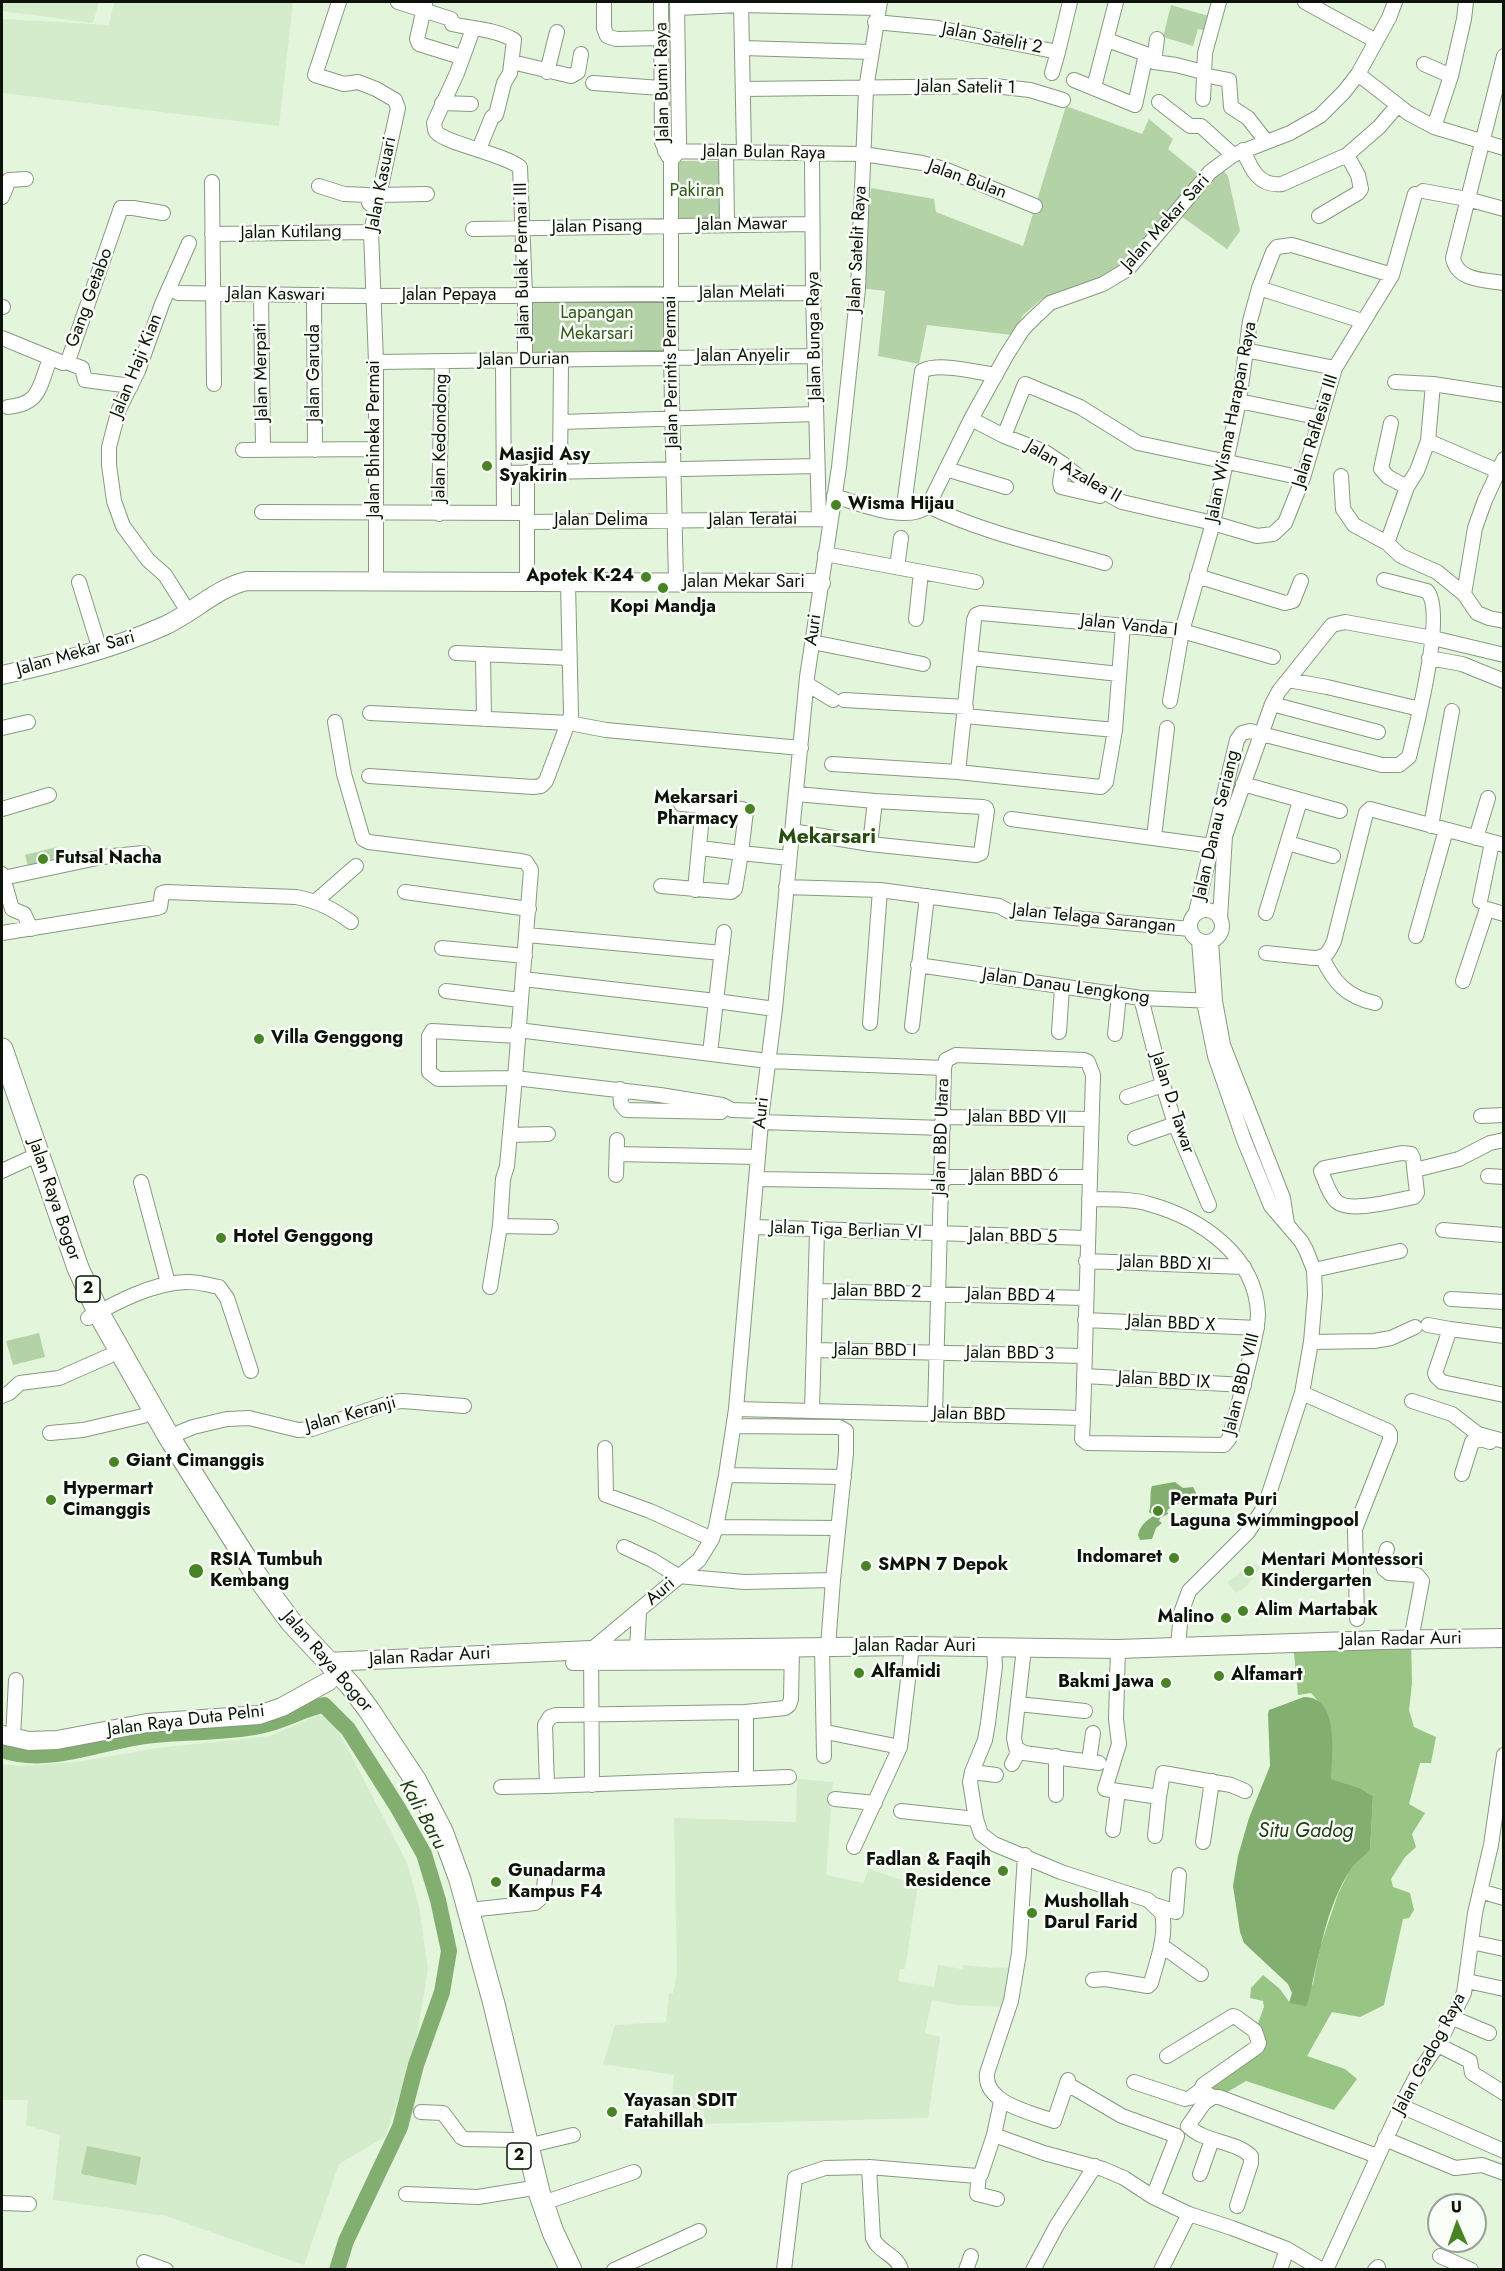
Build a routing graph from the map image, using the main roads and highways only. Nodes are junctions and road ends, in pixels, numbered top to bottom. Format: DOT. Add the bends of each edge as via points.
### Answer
graph roads {
  1 [pos="821,583"];
  2 [pos="2,675"];
  3 [pos="2,1049"];
  4 [pos="2,1078"];
  5 [pos="93,1315"];
  6 [pos="229,1542"];
  7 [pos="1503,1638"];
  8 [pos="328,1671"];
  9 [pos="7,1737"];
  10 [pos="488,2005"];
  11 [pos="521,2143"];
  12 [pos="557,2270"];
  13 [pos="571,2270"];
  1 -- 2 [label="main road, Jalan Mekar Sari" via="248,581 231,585 164,626 100,650"];
  3 -- 5 [label="highway, Jalan Raya Bogor / 2"];
  4 -- 5 [label="highway, Jalan Raya Bogor / 2" via="70,1277"];
  5 -- 6 [label="highway, Jalan Raya Bogor / 2"];
  5 -- 6 [label="highway, Jalan Raya Bogor / 2" via="109,1356 143,1416"];
  6 -- 8 [label="highway, Jalan Raya Bogor / 2" via="273,1619"];
  7 -- 8 [label="main road, Jalan Radar Auri" via="1118,1649 826,1647 792,1655 637,1650 591,1657"];
  8 -- 9 [label="main road, Jalan Raya Duta Pelni" via="282,1707 259,1714 147,1723 57,1740"];
  8 -- 10 [label="highway, Jalan Raya Bogor / 2" via="400,1774 424,1818 444,1866"];
  8 -- 10 [label="highway, Jalan Raya Bogor / 2" via="369,1710 416,1781 449,1848 469,1910"];
  10 -- 11 [label="highway, Jalan Raya Bogor / 2"];
  11 -- 12 [label="highway, Jalan Raya Bogor / 2" via="527,2189"];
  11 -- 13 [label="highway, Jalan Raya Bogor / 2" via="556,2241"];
}
